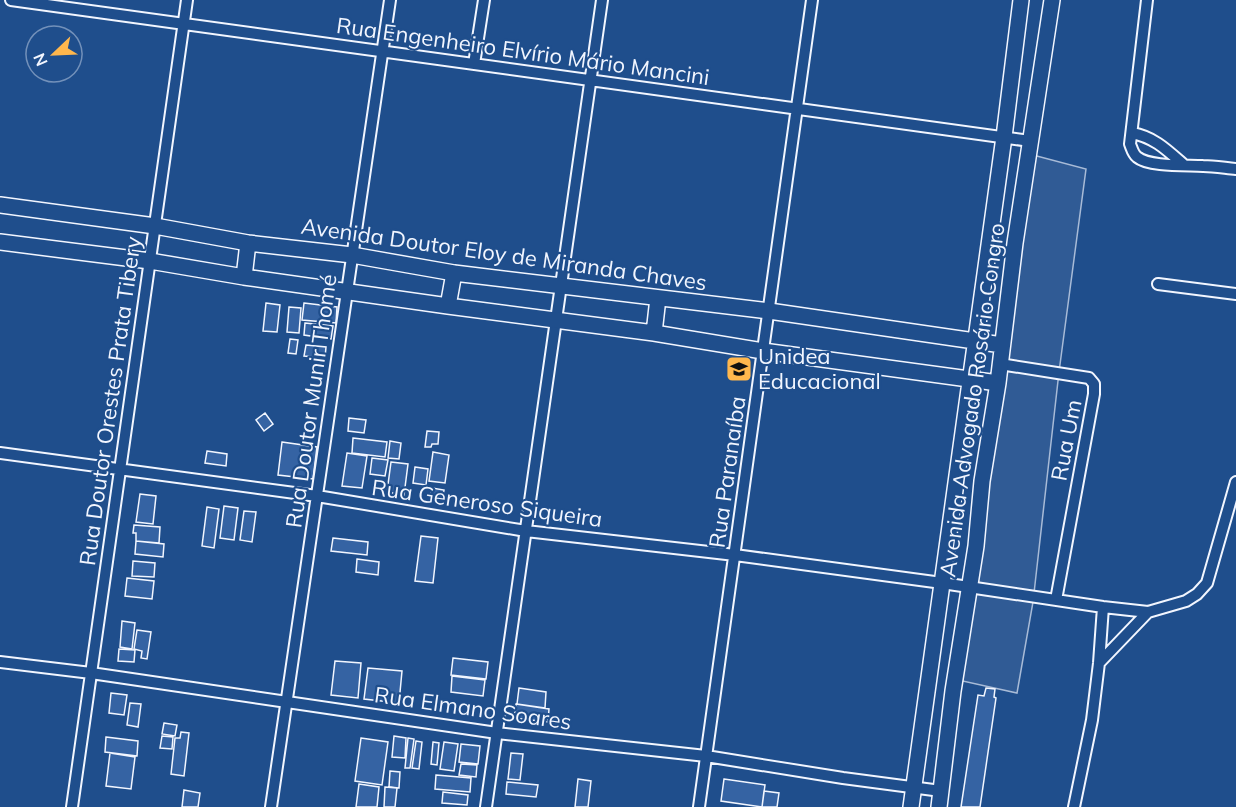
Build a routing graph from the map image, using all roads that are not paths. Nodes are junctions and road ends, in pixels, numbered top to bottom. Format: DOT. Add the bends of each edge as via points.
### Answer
graph roads {
  1 [pos="11,0"];
  2 [pos="187,0"];
  3 [pos="390,0"];
  4 [pos="483,0"];
  5 [pos="602,0"];
  6 [pos="812,0"];
  7 [pos="1021,0"];
  8 [pos="1052,0"];
  9 [pos="1148,3"];
  10 [pos="183,24"];
  11 [pos="382,51"];
  12 [pos="474,64"];
  13 [pos="590,80"];
  14 [pos="797,109"];
  15 [pos="1131,133"];
  16 [pos="1004,137"];
  17 [pos="1030,141"];
  18 [pos="1184,165"];
  19 [pos="1236,170"];
  20 [pos="0,205"];
  21 [pos="155,226"];
  22 [pos="990,239"];
  23 [pos="0,242"];
  24 [pos="248,243"];
  25 [pos="1015,243"];
  26 [pos="352,255"];
  27 [pos="150,261"];
  28 [pos="454,273"];
  29 [pos="244,277"];
  30 [pos="1158,284"];
  31 [pos="561,286"];
  32 [pos="347,291"];
  33 [pos="1236,294"];
  34 [pos="658,298"];
  35 [pos="448,306"];
  36 [pos="769,311"];
  37 [pos="556,321"];
  38 [pos="654,333"];
  39 [pos="976,342"];
  40 [pos="1002,345"];
  41 [pos="763,351"];
  42 [pos="1000,364"];
  43 [pos="971,379"];
  44 [pos="998,383"];
  45 [pos="0,453"];
  46 [pos="120,470"];
  47 [pos="958,475"];
  48 [pos="982,481"];
  49 [pos="1236,482"];
  50 [pos="317,496"];
  51 [pos="526,531"];
  52 [pos="735,555"];
  53 [pos="942,584"];
  54 [pos="969,588"];
  55 [pos="1056,600"];
  56 [pos="1103,608"];
  57 [pos="1148,612"];
  58 [pos="0,662"];
  59 [pos="1099,663"];
  60 [pos="91,673"];
  61 [pos="928,688"];
  62 [pos="953,691"];
  63 [pos="287,702"];
  64 [pos="497,733"];
  65 [pos="706,756"];
  66 [pos="914,787"];
  67 [pos="941,791"];
  68 [pos="72,807"];
  69 [pos="272,807"];
  70 [pos="486,807"];
  71 [pos="699,807"];
  72 [pos="911,807"];
  73 [pos="939,807"];
  74 [pos="1074,807"];
  1 -- 10 [label="street, Rua Engenheiro Elvírio Mário Mancini"];
  2 -- 10 [label="street, Rua Doutor Orestes Prata Tibery"];
  3 -- 11 [label="street, Rua Doutor Munir Thomé"];
  4 -- 12 [label="street"];
  5 -- 13 [label="street"];
  6 -- 14 [label="street, Rua Paranaíba"];
  7 -- 16 [label="street, Avenida Advogado Rosário Congro"];
  8 -- 17 [label="street, Avenida Advogado Rosário Congro"];
  9 -- 15 [label="street"];
  10 -- 11 [label="street, Rua Engenheiro Elvírio Mário Mancini"];
  10 -- 21 [label="street, Rua Doutor Orestes Prata Tibery"];
  11 -- 12 [label="street, Rua Engenheiro Elvírio Mário Mancini"];
  11 -- 26 [label="street, Rua Doutor Munir Thomé"];
  12 -- 13 [label="street, Rua Engenheiro Elvírio Mário Mancini"];
  13 -- 14 [label="street, Rua Engenheiro Elvírio Mário Mancini"];
  13 -- 31 [label="street"];
  14 -- 16 [label="street, Rua Engenheiro Elvírio Mário Mancini"];
  14 -- 36 [label="street, Rua Paranaíba"];
  15 -- 18 [label="street" via="1151,138"];
  15 -- 18 [label="street" via="1130,144 1137,157"];
  16 -- 17 [label="street, Rua Engenheiro Elvírio Mário Mancini"];
  16 -- 22 [label="street, Avenida Advogado Rosário Congro"];
  17 -- 25 [label="street, Avenida Advogado Rosário Congro"];
  18 -- 19 [label="street"];
  20 -- 21 [label="street, Avenida Doutor Eloy de Miranda Chaves"];
  21 -- 24 [label="street, Avenida Doutor Eloy de Miranda Chaves"];
  21 -- 27 [label="street, Rua Doutor Orestes Prata Tibery"];
  22 -- 25 [label="street"];
  22 -- 39 [label="street, Avenida Advogado Rosário Congro"];
  23 -- 27 [label="street"];
  24 -- 26 [label="street, Avenida Doutor Eloy de Miranda Chaves"];
  24 -- 29 [label="street"];
  25 -- 40 [label="street, Avenida Advogado Rosário Congro"];
  26 -- 28 [label="street, Avenida Doutor Eloy de Miranda Chaves"];
  26 -- 32 [label="street, Rua Doutor Munir Thomé"];
  27 -- 29 [label="street"];
  27 -- 46 [label="street, Rua Doutor Orestes Prata Tibery"];
  28 -- 31 [label="street, Avenida Doutor Eloy de Miranda Chaves"];
  28 -- 35 [label="street"];
  29 -- 32 [label="street"];
  30 -- 33 [label="street"];
  31 -- 34 [label="street, Avenida Doutor Eloy de Miranda Chaves"];
  31 -- 37 [label="street"];
  32 -- 35 [label="street"];
  32 -- 50 [label="street, Rua Doutor Munir Thomé"];
  34 -- 36 [label="street, Avenida Doutor Eloy de Miranda Chaves"];
  34 -- 38 [label="street"];
  35 -- 37 [label="street"];
  36 -- 39 [label="street, Avenida Doutor Eloy de Miranda Chaves"];
  36 -- 41 [label="street, Rua Paranaíba"];
  37 -- 38 [label="street"];
  37 -- 51 [label="street"];
  38 -- 41 [label="street"];
  39 -- 40 [label="street, Avenida Doutor Eloy de Miranda Chaves"];
  39 -- 43 [label="street, Avenida Advogado Rosário Congro"];
  40 -- 42 [label="street, Avenida Advogado Rosário Congro"];
  41 -- 43 [label="street"];
  41 -- 52 [label="street, Rua Paranaíba"];
  42 -- 44 [label="street, Avenida Advogado Rosário Congro"];
  42 -- 55 [label="street, Rua Um" via="1089,378 1094,384"];
  43 -- 44 [label="street"];
  43 -- 47 [label="street, Avenida Advogado Rosário Congro"];
  44 -- 48 [label="street, Avenida Advogado Rosário Congro"];
  45 -- 46 [label="street, Rua Generoso Siqueira"];
  46 -- 50 [label="street, Rua Generoso Siqueira"];
  46 -- 60 [label="street, Rua Doutor Orestes Prata Tibery"];
  47 -- 48 [label="street"];
  47 -- 53 [label="street, Avenida Advogado Rosário Congro"];
  48 -- 54 [label="street, Avenida Advogado Rosário Congro"];
  49 -- 57 [label="street" via="1207,584 1186,601"];
  50 -- 51 [label="street, Rua Generoso Siqueira"];
  50 -- 63 [label="street, Rua Doutor Munir Thomé"];
  51 -- 52 [label="street, Rua Generoso Siqueira"];
  51 -- 64 [label="street"];
  52 -- 53 [label="street, Rua Generoso Siqueira"];
  52 -- 65 [label="street, Rua Paranaíba"];
  53 -- 54 [label="street, Rua Generoso Siqueira"];
  53 -- 61 [label="street, Avenida Advogado Rosário Congro"];
  54 -- 55 [label="street, Rua Generoso Siqueira"];
  54 -- 62 [label="street, Avenida Advogado Rosário Congro"];
  55 -- 56 [label="street, Rua Generoso Siqueira"];
  56 -- 57 [label="street, Rua Generoso Siqueira"];
  56 -- 59 [label="street"];
  57 -- 59 [label="street"];
  58 -- 60 [label="street, Rua Elmano Soares"];
  59 -- 74 [label="street"];
  60 -- 63 [label="street, Rua Elmano Soares"];
  60 -- 68 [label="street, Rua Doutor Orestes Prata Tibery"];
  61 -- 62 [label="street"];
  61 -- 66 [label="street, Avenida Advogado Rosário Congro"];
  62 -- 67 [label="street, Avenida Advogado Rosário Congro"];
  63 -- 64 [label="street, Rua Elmano Soares"];
  63 -- 69 [label="street, Rua Doutor Munir Thomé"];
  64 -- 65 [label="street, Rua Elmano Soares"];
  64 -- 70 [label="street"];
  65 -- 66 [label="street, Rua Elmano Soares"];
  65 -- 71 [label="street, Rua Paranaíba"];
  66 -- 67 [label="street, Rua Elmano Soares"];
  66 -- 72 [label="street, Avenida Advogado Rosário Congro"];
  67 -- 73 [label="street, Avenida Advogado Rosário Congro"];
}
